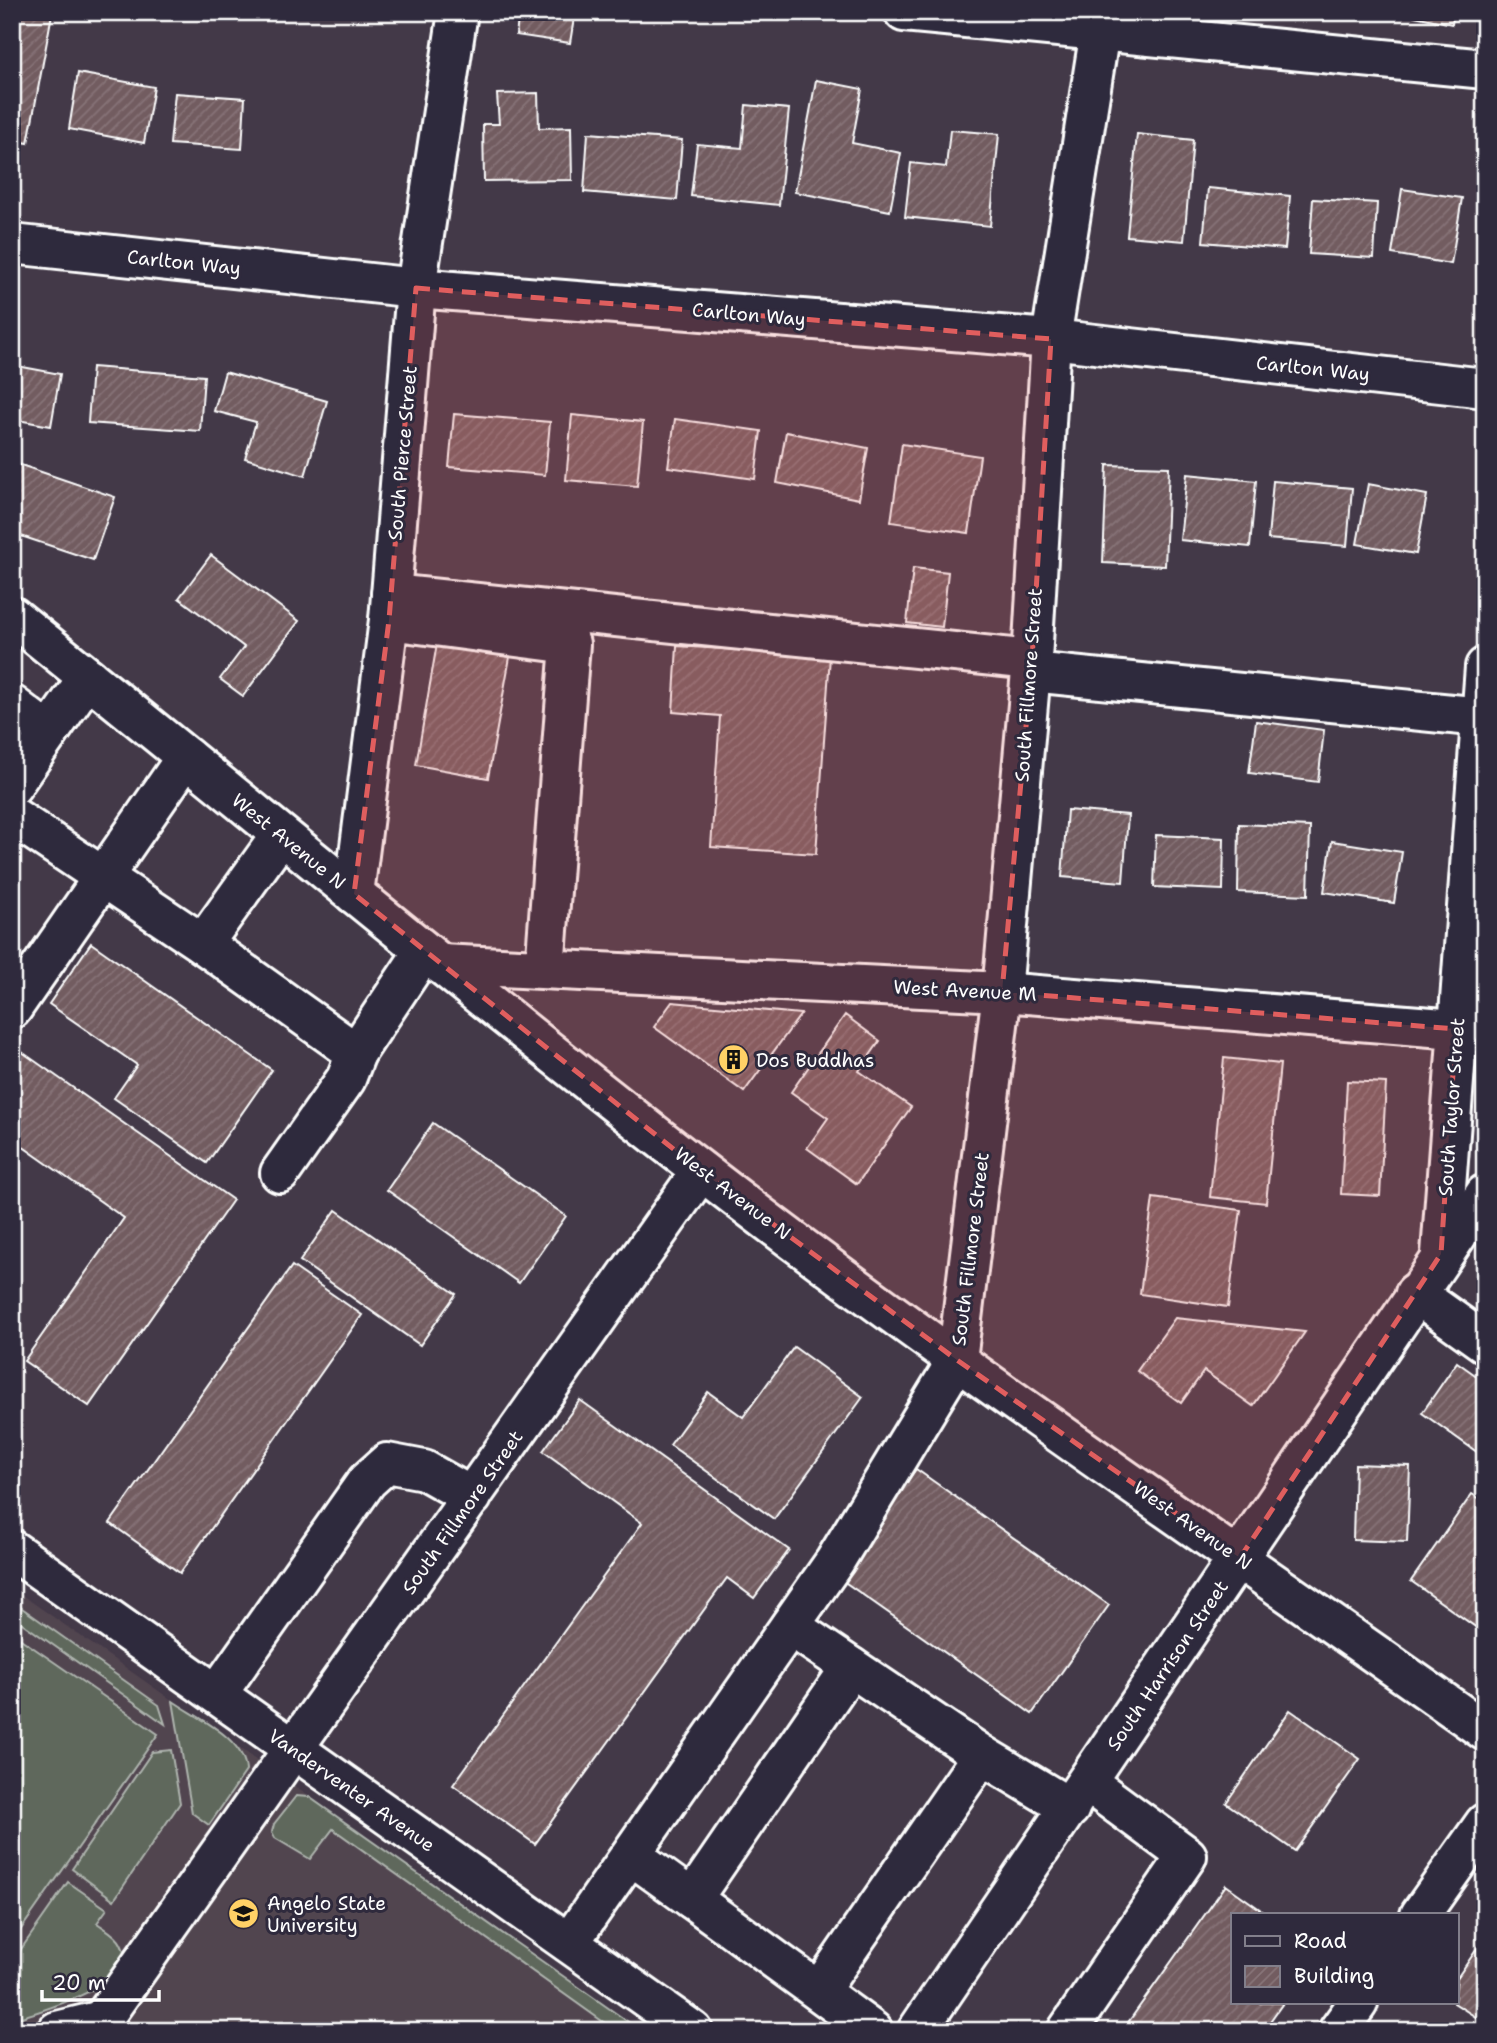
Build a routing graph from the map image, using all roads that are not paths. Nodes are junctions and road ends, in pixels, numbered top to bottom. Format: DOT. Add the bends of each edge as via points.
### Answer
graph roads {
  1 [pos="458,12"];
  2 [pos="904,12"];
  3 [pos="1102,22"];
  4 [pos="1485,69"];
  5 [pos="12,244"];
  6 [pos="416,288"];
  7 [pos="1051,339"];
  8 [pos="1485,388"];
  9 [pos="390,607"];
  10 [pos="12,616"];
  11 [pos="1031,666"];
  12 [pos="1485,667"];
  13 [pos="88,677"];
  14 [pos="12,705"];
  15 [pos="1482,717"];
  16 [pos="49,733"];
  17 [pos="186,757"];
  18 [pos="12,786"];
  19 [pos="17,829"];
  20 [pos="281,835"];
  21 [pos="104,880"];
  22 [pos="354,894"];
  23 [pos="203,944"];
  24 [pos="432,957"];
  25 [pos="545,969"];
  26 [pos="1002,992"];
  27 [pos="12,1010"];
  28 [pos="1470,1020"];
  29 [pos="356,1054"];
  30 [pos="701,1171"];
  31 [pos="280,1173"];
  32 [pos="1485,1194"];
  33 [pos="1441,1254"];
  34 [pos="1415,1293"];
  35 [pos="1485,1343"];
  36 [pos="957,1360"];
  37 [pos="472,1497"];
  38 [pos="12,1550"];
  39 [pos="1240,1558"];
  40 [pos="790,1626"];
  41 [pos="851,1667"];
  42 [pos="217,1694"];
  43 [pos="1485,1731"];
  44 [pos="295,1750"];
  45 [pos="982,1755"];
  46 [pos="1078,1795"];
  47 [pos="1485,1823"];
  48 [pos="631,1855"];
  49 [pos="692,1899"];
  50 [pos="1421,1913"];
  51 [pos="569,1943"];
  52 [pos="819,1991"];
  53 [pos="1357,2004"];
  54 [pos="98,2025"];
  55 [pos="57,2031"];
  56 [pos="693,2031"];
  57 [pos="873,2031"];
  58 [pos="917,2031"];
  59 [pos="1067,2031"];
  60 [pos="1338,2031"];
  1 -- 6 [label="street, South Pierce Street"];
  2 -- 3 [label="street"];
  3 -- 4 [label="street"];
  3 -- 7 [label="street, South Fillmore Street"];
  5 -- 6 [label="street, Carlton Way"];
  6 -- 7 [label="street, Carlton Way"];
  6 -- 9 [label="street, South Pierce Street"];
  7 -- 8 [label="street, Carlton Way"];
  7 -- 11 [label="street, South Fillmore Street"];
  9 -- 11 [label="street"];
  9 -- 22 [label="street, South Pierce Street"];
  9 -- 25 [label="street" via="570,643"];
  10 -- 13 [label="street, West Avenue N"];
  11 -- 15 [label="street"];
  11 -- 26 [label="street, South Fillmore Street"];
  12 -- 15 [label="street, South Taylor Street"];
  13 -- 16 [label="street"];
  13 -- 17 [label="street, West Avenue N"];
  14 -- 16 [label="street"];
  15 -- 28 [label="street, South Taylor Street"];
  16 -- 18 [label="street"];
  17 -- 20 [label="street, West Avenue N"];
  17 -- 21 [label="street"];
  19 -- 21 [label="street"];
  20 -- 22 [label="street, West Avenue N"];
  20 -- 23 [label="street"];
  21 -- 23 [label="street"];
  21 -- 27 [label="street"];
  22 -- 24 [label="street, West Avenue N"];
  23 -- 29 [label="street"];
  24 -- 25 [label="street, West Avenue M"];
  24 -- 29 [label="street"];
  24 -- 30 [label="street, West Avenue N"];
  25 -- 26 [label="street, West Avenue M"];
  26 -- 28 [label="street, West Avenue M"];
  26 -- 36 [label="street, South Fillmore Street"];
  28 -- 33 [label="street, South Taylor Street"];
  29 -- 31 [label="street" via="346,1079"];
  30 -- 36 [label="street, West Avenue N"];
  30 -- 37 [label="street, South Fillmore Street"];
  32 -- 33 [label="street, South Harrison Street"];
  33 -- 34 [label="street, South Harrison Street"];
  34 -- 35 [label="street"];
  34 -- 39 [label="street, South Harrison Street"];
  36 -- 39 [label="street, West Avenue N"];
  36 -- 40 [label="street" via="835,1561"];
  37 -- 42 [label="street" via="424,1471 387,1464 367,1481"];
  37 -- 44 [label="street, South Fillmore Street"];
  38 -- 42 [label="street, Vanderventer Avenue"];
  39 -- 43 [label="street, West Avenue N"];
  39 -- 46 [label="street, South Harrison Street"];
  40 -- 41 [label="street"];
  40 -- 48 [label="street"];
  41 -- 45 [label="street"];
  41 -- 49 [label="street"];
  42 -- 44 [label="street, Vanderventer Avenue"];
  44 -- 51 [label="street, Vanderventer Avenue"];
  44 -- 54 [label="street, South Fillmore Street"];
  45 -- 46 [label="street"];
  45 -- 52 [label="street"];
  46 -- 58 [label="street, South Harrison Street"];
  46 -- 59 [label="street" via="1187,1856"];
  47 -- 50 [label="street"];
  48 -- 49 [label="street"];
  48 -- 51 [label="street"];
  49 -- 52 [label="street"];
  51 -- 56 [label="street, Vanderventer Avenue"];
  52 -- 57 [label="street"];
  53 -- 60 [label="street"];
  54 -- 55 [label="street"];
}
